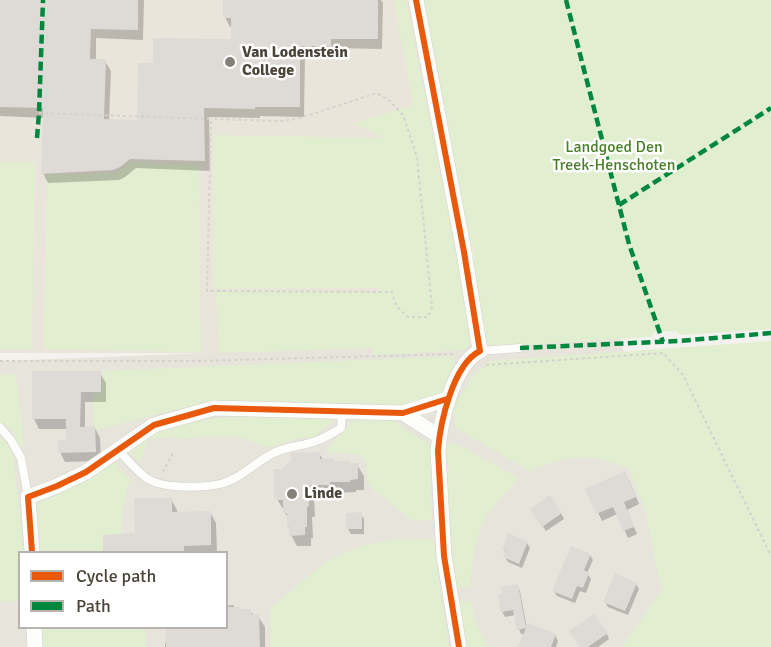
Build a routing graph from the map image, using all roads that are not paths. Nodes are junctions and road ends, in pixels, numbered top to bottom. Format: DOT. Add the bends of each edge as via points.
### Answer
graph roads {
  1 [pos="416,0"];
  2 [pos="520,348"];
  3 [pos="477,352"];
  4 [pos="447,399"];
  5 [pos="342,411"];
  6 [pos="403,413"];
  7 [pos="0,427"];
  8 [pos="439,436"];
  9 [pos="118,450"];
  10 [pos="28,497"];
  11 [pos="32,551"];
  12 [pos="34,629"];
  13 [pos="35,647"];
  14 [pos="459,647"];
  1 -- 3 [label="street" via="462,241"];
  2 -- 3 [label="lane"];
  3 -- 4 [label="street" via="463,367"];
  4 -- 6 [label="street"];
  4 -- 8 [label="street"];
  5 -- 6 [label="street"];
  5 -- 9 [label="street" via="214,408 154,425"];
  5 -- 9 [label="lane" via="341,428 327,436 277,451 229,482 202,487 157,483"];
  6 -- 8 [label="street"];
  7 -- 10 [label="lane" via="21,458"];
  8 -- 14 [label="street" via="444,556"];
  9 -- 10 [label="street" via="86,472"];
  10 -- 11 [label="street"];
  12 -- 13 [label="street"];
}
